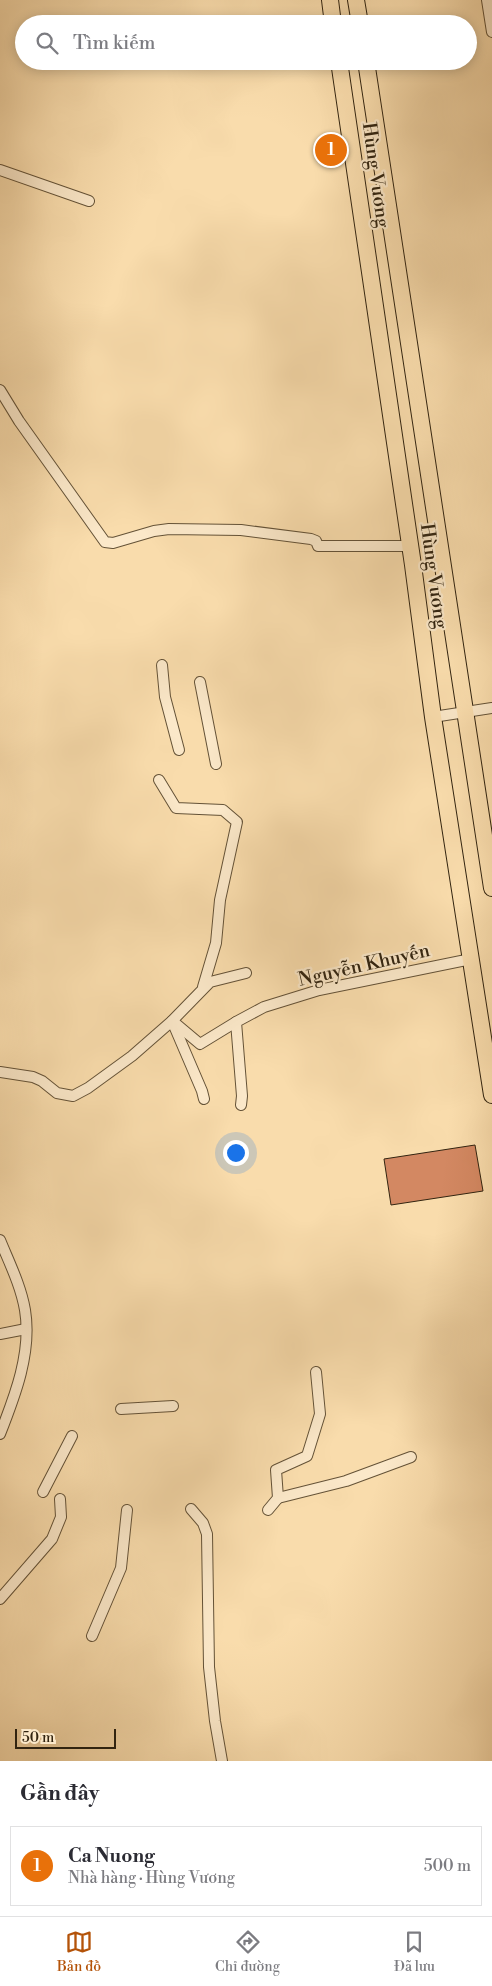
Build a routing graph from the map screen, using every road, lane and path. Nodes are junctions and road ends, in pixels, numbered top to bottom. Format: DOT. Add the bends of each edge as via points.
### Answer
graph roads {
  1 [pos="330,0"];
  2 [pos="356,0"];
  3 [pos="487,0"];
  4 [pos="332,15"];
  5 [pos="358,15"];
  6 [pos="492,32"];
  7 [pos="340,70"];
  8 [pos="367,70"];
  9 [pos="0,170"];
  10 [pos="89,201"];
  11 [pos="406,320"];
  12 [pos="378,323"];
  13 [pos="0,390"];
  14 [pos="410,546"];
  15 [pos="162,666"];
  16 [pos="200,682"];
  17 [pos="492,708"];
  18 [pos="466,712"];
  19 [pos="433,717"];
  20 [pos="179,750"];
  21 [pos="216,764"];
  22 [pos="159,780"];
  23 [pos="492,888"];
  24 [pos="471,959"];
  25 [pos="246,973"];
  26 [pos="204,987"];
  27 [pos="172,1021"];
  28 [pos="236,1022"];
  29 [pos="0,1072"];
  30 [pos="492,1095"];
  31 [pos="204,1100"];
  32 [pos="240,1105"];
  33 [pos="0,1240"];
  34 [pos="26,1328"];
  35 [pos="0,1334"];
  36 [pos="316,1372"];
  37 [pos="172,1406"];
  38 [pos="121,1409"];
  39 [pos="0,1434"];
  40 [pos="72,1436"];
  41 [pos="411,1457"];
  42 [pos="43,1492"];
  43 [pos="278,1498"];
  44 [pos="60,1499"];
  45 [pos="191,1509"];
  46 [pos="127,1510"];
  47 [pos="268,1510"];
  48 [pos="0,1599"];
  49 [pos="92,1636"];
  50 [pos="222,1761"];
  1 -- 4 [label="main road"];
  2 -- 5 [label="main road"];
  3 -- 6 [label="street"];
  7 -- 12 [label="main road, Hùng Vương"];
  8 -- 11 [label="main road, Hùng Vương"];
  9 -- 10 [label="street"];
  11 -- 12 [label="main road"];
  11 -- 18 [label="main road, Hùng Vương"];
  12 -- 14 [label="main road, Hùng Vương"];
  13 -- 14 [label="street" via="105,542 179,529 241,530 302,538 316,541 318,546"];
  14 -- 19 [label="main road, Hùng Vương"];
  15 -- 20 [label="street" via="165,697"];
  16 -- 21 [label="street"];
  17 -- 18 [label="street"];
  18 -- 19 [label="street"];
  18 -- 23 [label="main road, Hùng Vương"];
  19 -- 24 [label="main road, Hùng Vương"];
  22 -- 26 [label="street" via="176,808 223,810 237,822 220,900 216,942"];
  24 -- 28 [label="street, Nguyễn Khuyến" via="319,990 264,1007"];
  24 -- 30 [label="main road, Hùng Vương"];
  25 -- 26 [label="street" via="210,982"];
  26 -- 27 [label="street"];
  27 -- 28 [label="street, Nguyễn Khuyến" via="200,1044"];
  27 -- 29 [label="street" via="132,1056 73,1096 57,1094 33,1077"];
  27 -- 31 [label="street"];
  28 -- 32 [label="street"];
  33 -- 34 [label="street" via="22,1299"];
  34 -- 35 [label="street"];
  34 -- 39 [label="street" via="24,1362"];
  36 -- 43 [label="street" via="320,1414 307,1456 276,1470"];
  37 -- 38 [label="street"];
  40 -- 42 [label="street"];
  41 -- 43 [label="street" via="346,1481"];
  43 -- 47 [label="street"];
  44 -- 48 [label="street" via="61,1517 52,1539"];
  45 -- 50 [label="street" via="203,1523 207,1534 208,1667"];
  46 -- 49 [label="street" via="121,1568"];
}
